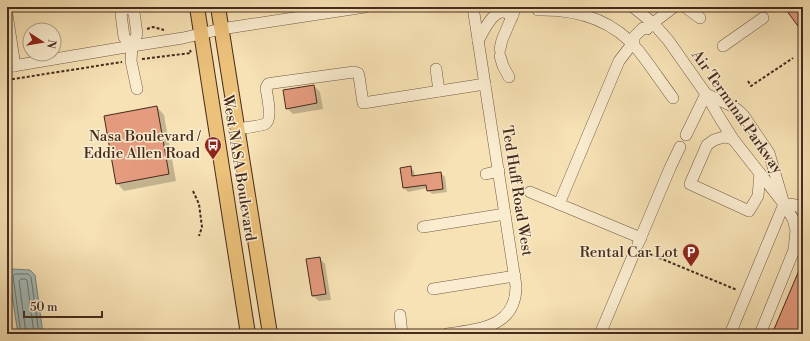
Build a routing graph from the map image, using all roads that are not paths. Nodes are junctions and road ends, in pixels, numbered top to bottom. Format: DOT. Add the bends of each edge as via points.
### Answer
graph roads {
  1 [pos="125,7"];
  2 [pos="128,7"];
  3 [pos="197,7"];
  4 [pos="218,7"];
  5 [pos="365,7"];
  6 [pos="473,7"];
  7 [pos="633,7"];
  8 [pos="674,7"];
  9 [pos="685,7"];
  10 [pos="538,10"];
  11 [pos="514,12"];
  12 [pos="7,14"];
  13 [pos="700,18"];
  14 [pos="763,18"];
  15 [pos="650,26"];
  16 [pos="221,29"];
  17 [pos="201,34"];
  18 [pos="478,41"];
  19 [pos="633,43"];
  20 [pos="132,46"];
  21 [pos="723,46"];
  22 [pos="11,66"];
  23 [pos="436,68"];
  24 [pos="509,77"];
  25 [pos="485,84"];
  26 [pos="137,90"];
  27 [pos="439,91"];
  28 [pos="706,94"];
  29 [pos="673,98"];
  30 [pos="237,129"];
  31 [pos="686,135"];
  32 [pos="734,139"];
  33 [pos="680,147"];
  34 [pos="499,171"];
  35 [pos="760,173"];
  36 [pos="486,174"];
  37 [pos="530,192"];
  38 [pos="559,204"];
  39 [pos="784,204"];
  40 [pos="803,212"];
  41 [pos="505,214"];
  42 [pos="423,227"];
  43 [pos="803,238"];
  44 [pos="638,244"];
  45 [pos="791,259"];
  46 [pos="515,276"];
  47 [pos="433,289"];
  48 [pos="400,315"];
  49 [pos="248,334"];
  50 [pos="270,334"];
  51 [pos="402,334"];
  52 [pos="447,334"];
  53 [pos="600,334"];
  54 [pos="730,334"];
  55 [pos="760,334"];
  1 -- 20 [label="street" via="122,14 124,37"];
  2 -- 20 [label="street" via="134,12 137,34"];
  3 -- 17 [label="main road, West NASA Boulevard"];
  4 -- 16 [label="main road, West NASA Boulevard"];
  5 -- 16 [label="street"];
  6 -- 18 [label="street, Ted Huff Road West"];
  7 -- 15 [label="street, Air Terminal Parkway"];
  8 -- 15 [label="street"];
  9 -- 13 [label="street"];
  10 -- 19 [label="street" via="561,10 584,15 612,28"];
  11 -- 18 [label="street" via="503,8 497,9"];
  11 -- 24 [label="street" via="502,40 500,52"];
  12 -- 22 [label="street"];
  14 -- 21 [label="street"];
  15 -- 19 [label="street" via="647,33"];
  15 -- 28 [label="street, Air Terminal Parkway" via="668,40"];
  16 -- 17 [label="street"];
  16 -- 30 [label="main road, West NASA Boulevard"];
  17 -- 20 [label="street"];
  17 -- 49 [label="main road, West NASA Boulevard"];
  18 -- 25 [label="street, Ted Huff Road West"];
  19 -- 29 [label="street"];
  19 -- 38 [label="street" via="619,60"];
  20 -- 22 [label="street"];
  20 -- 26 [label="street" via="131,61"];
  23 -- 27 [label="street"];
  25 -- 27 [label="street"];
  25 -- 34 [label="street, Ted Huff Road West"];
  27 -- 30 [label="street" via="363,103 359,76 354,72 273,83 268,84 266,88 270,115 266,124"];
  28 -- 31 [label="street"];
  28 -- 32 [label="street, Air Terminal Parkway"];
  28 -- 39 [label="street" via="732,106 744,116 769,153"];
  30 -- 50 [label="main road, West NASA Boulevard"];
  32 -- 35 [label="street, Air Terminal Parkway"];
  32 -- 35 [label="street" via="724,137 707,145 690,184 749,211 758,196"];
  33 -- 44 [label="street"];
  34 -- 36 [label="street"];
  34 -- 41 [label="street, Ted Huff Road West"];
  35 -- 39 [label="street, Air Terminal Parkway"];
  37 -- 38 [label="street"];
  38 -- 44 [label="street"];
  39 -- 40 [label="street" via="798,205"];
  39 -- 45 [label="street, Air Terminal Parkway" via="795,225 795,245"];
  39 -- 54 [label="street"];
  41 -- 42 [label="street"];
  41 -- 46 [label="street, Ted Huff Road West"];
  43 -- 45 [label="street"];
  44 -- 53 [label="street"];
  45 -- 55 [label="street, Air Terminal Parkway"];
  46 -- 47 [label="street"];
  46 -- 52 [label="street, Ted Huff Road West" via="516,297 512,308 504,317 489,326"];
  48 -- 51 [label="street"];
}
